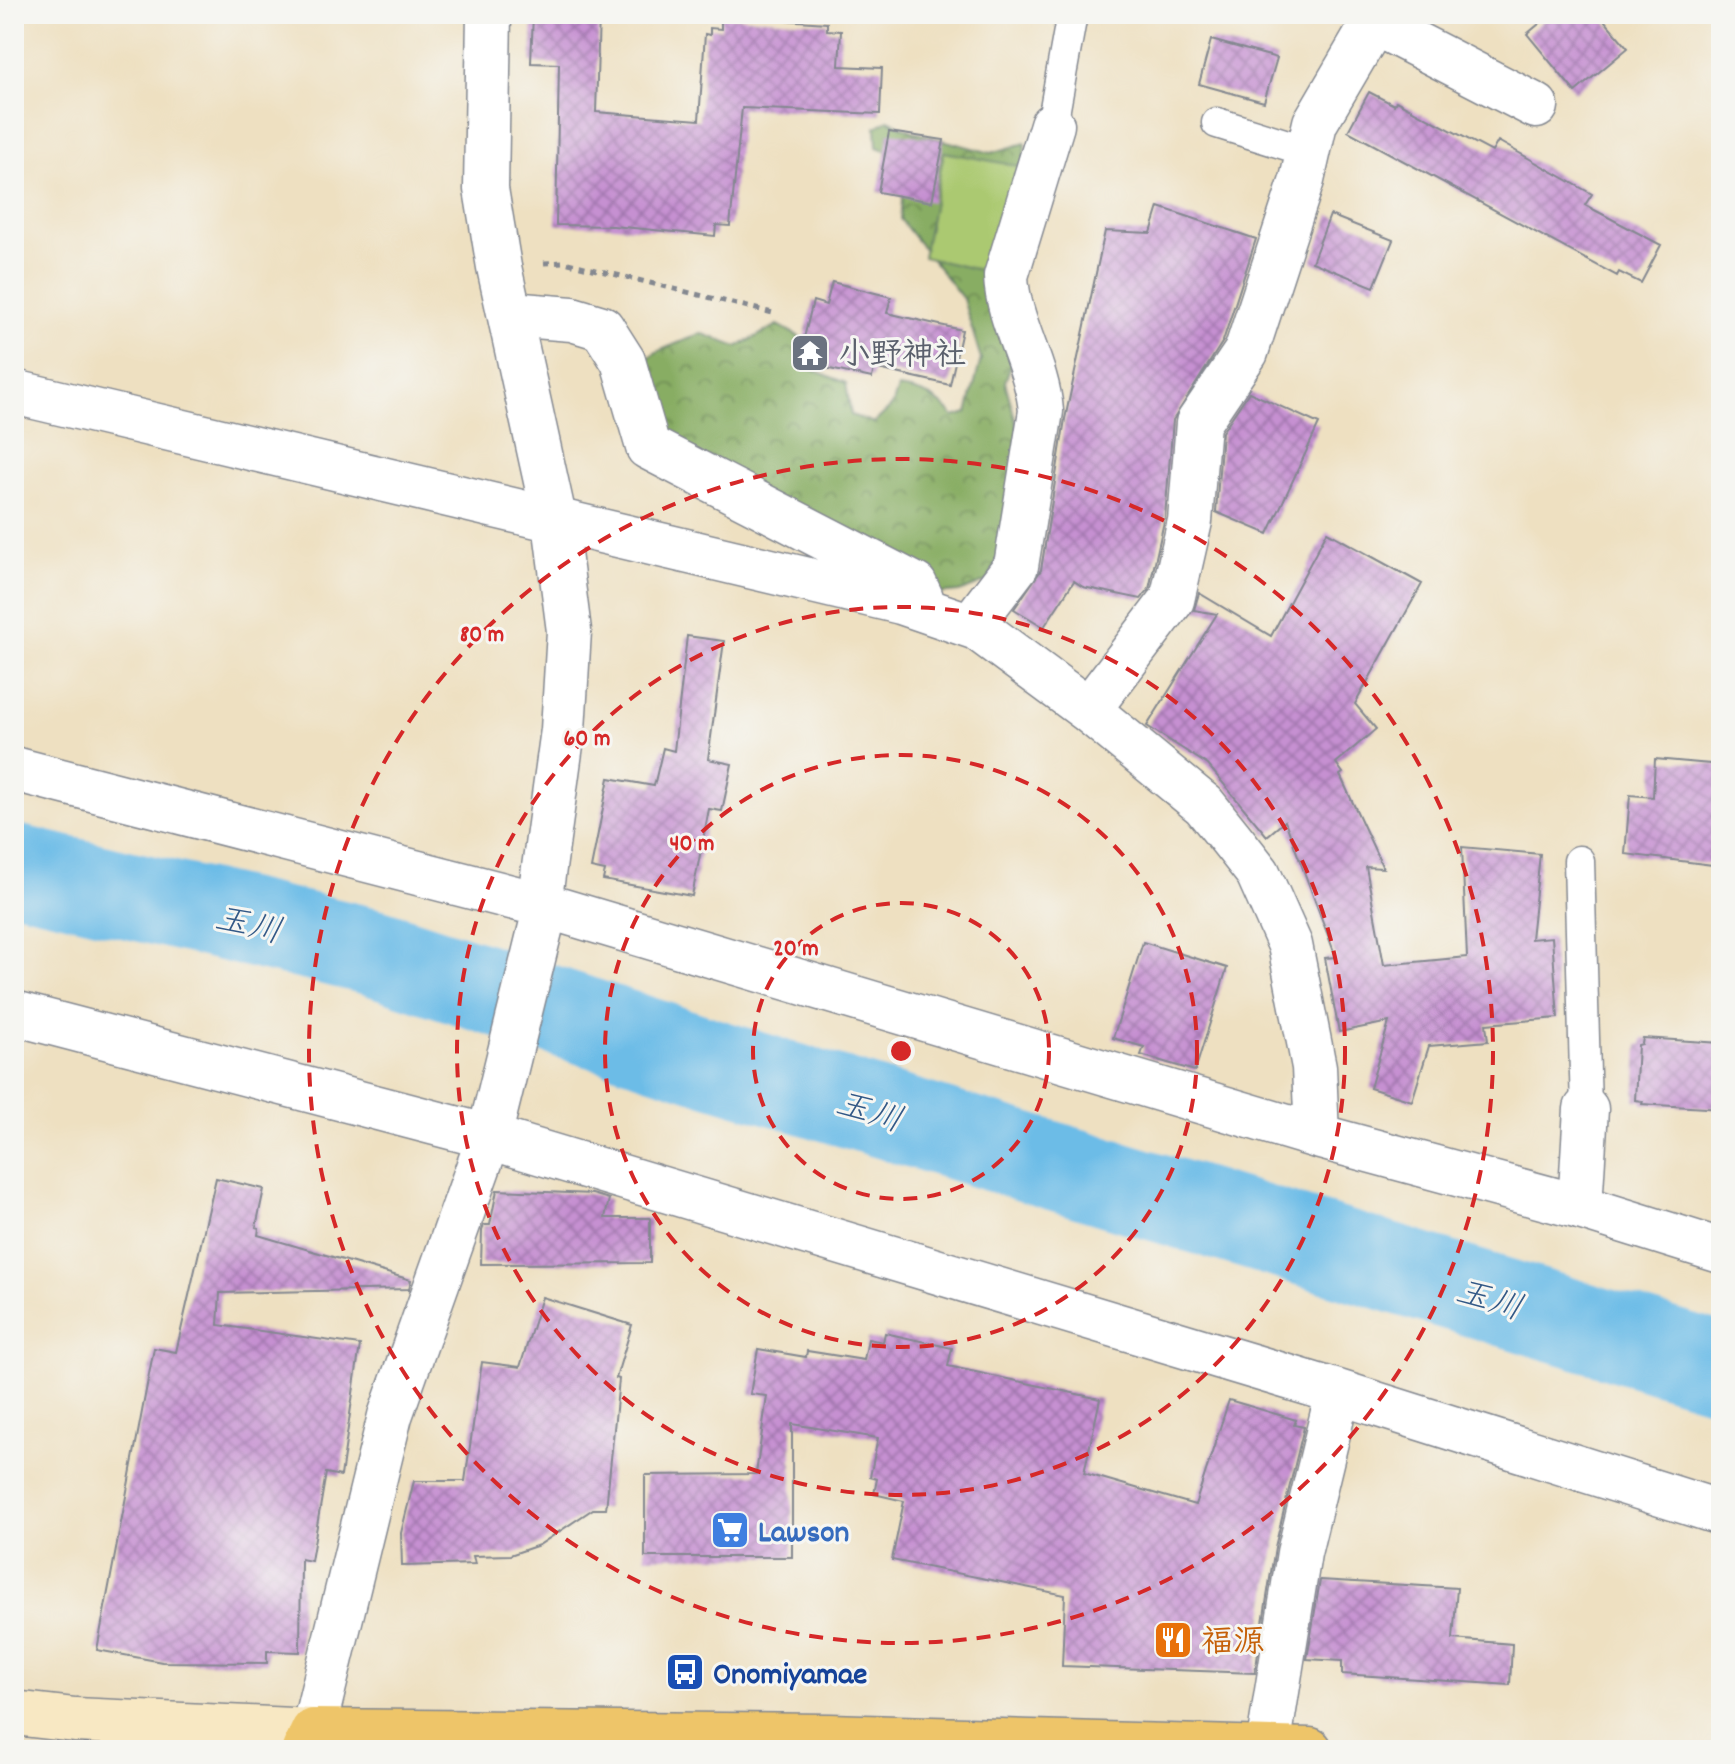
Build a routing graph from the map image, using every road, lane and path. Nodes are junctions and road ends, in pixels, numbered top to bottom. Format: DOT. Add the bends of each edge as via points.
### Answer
graph roads {
  1 [pos="489,14"];
  2 [pos="1072,14"];
  3 [pos="1377,18"];
  4 [pos="1536,106"];
  5 [pos="1217,123"];
  6 [pos="1052,125"];
  7 [pos="1307,151"];
  8 [pos="499,267"];
  9 [pos="510,314"];
  10 [pos="777,314"];
  11 [pos="14,392"];
  12 [pos="555,522"];
  13 [pos="926,610"];
  14 [pos="971,625"];
  15 [pos="1088,710"];
  16 [pos="14,769"];
  17 [pos="1579,861"];
  18 [pos="542,911"];
  19 [pos="14,1013"];
  20 [pos="1586,1109"];
  21 [pos="490,1130"];
  22 [pos="1317,1136"];
  23 [pos="1580,1207"];
  24 [pos="1721,1251"];
  25 [pos="1338,1392"];
  26 [pos="1721,1513"];
  27 [pos="14,1713"];
  28 [pos="308,1741"];
  29 [pos="830,1743"];
  30 [pos="1289,1749"];
  1 -- 8 [label="street" via="486,189"];
  2 -- 6 [label="lane"];
  3 -- 4 [label="street"];
  3 -- 7 [label="street" via="1315,123"];
  5 -- 7 [label="lane"];
  6 -- 14 [label="street" via="1006,276 1007,299 1039,386 1041,411 1019,551 1016,566"];
  7 -- 15 [label="street" via="1246,352 1198,423 1190,521 1172,600"];
  8 -- 9 [label="street"];
  8 -- 10 [label="path" via="564,262"];
  9 -- 12 [label="street"];
  9 -- 13 [label="street" via="572,319 602,328 623,361 648,447 915,585"];
  11 -- 12 [label="street"];
  12 -- 13 [label="street"];
  12 -- 18 [label="street" via="569,631"];
  13 -- 14 [label="street"];
  14 -- 15 [label="street"];
  15 -- 22 [label="street" via="1204,805 1258,873 1290,945 1314,1067"];
  16 -- 18 [label="street"];
  17 -- 20 [label="lane"];
  18 -- 21 [label="street"];
  18 -- 22 [label="street"];
  19 -- 21 [label="street"];
  20 -- 23 [label="street"];
  21 -- 25 [label="street"];
  21 -- 28 [label="street" via="390,1416"];
  22 -- 23 [label="street"];
  23 -- 24 [label="street"];
  25 -- 26 [label="street"];
  25 -- 30 [label="street" via="1299,1553"];
  27 -- 28 [label="main road"];
  28 -- 29 [label="main road"];
  29 -- 30 [label="main road"];
}
